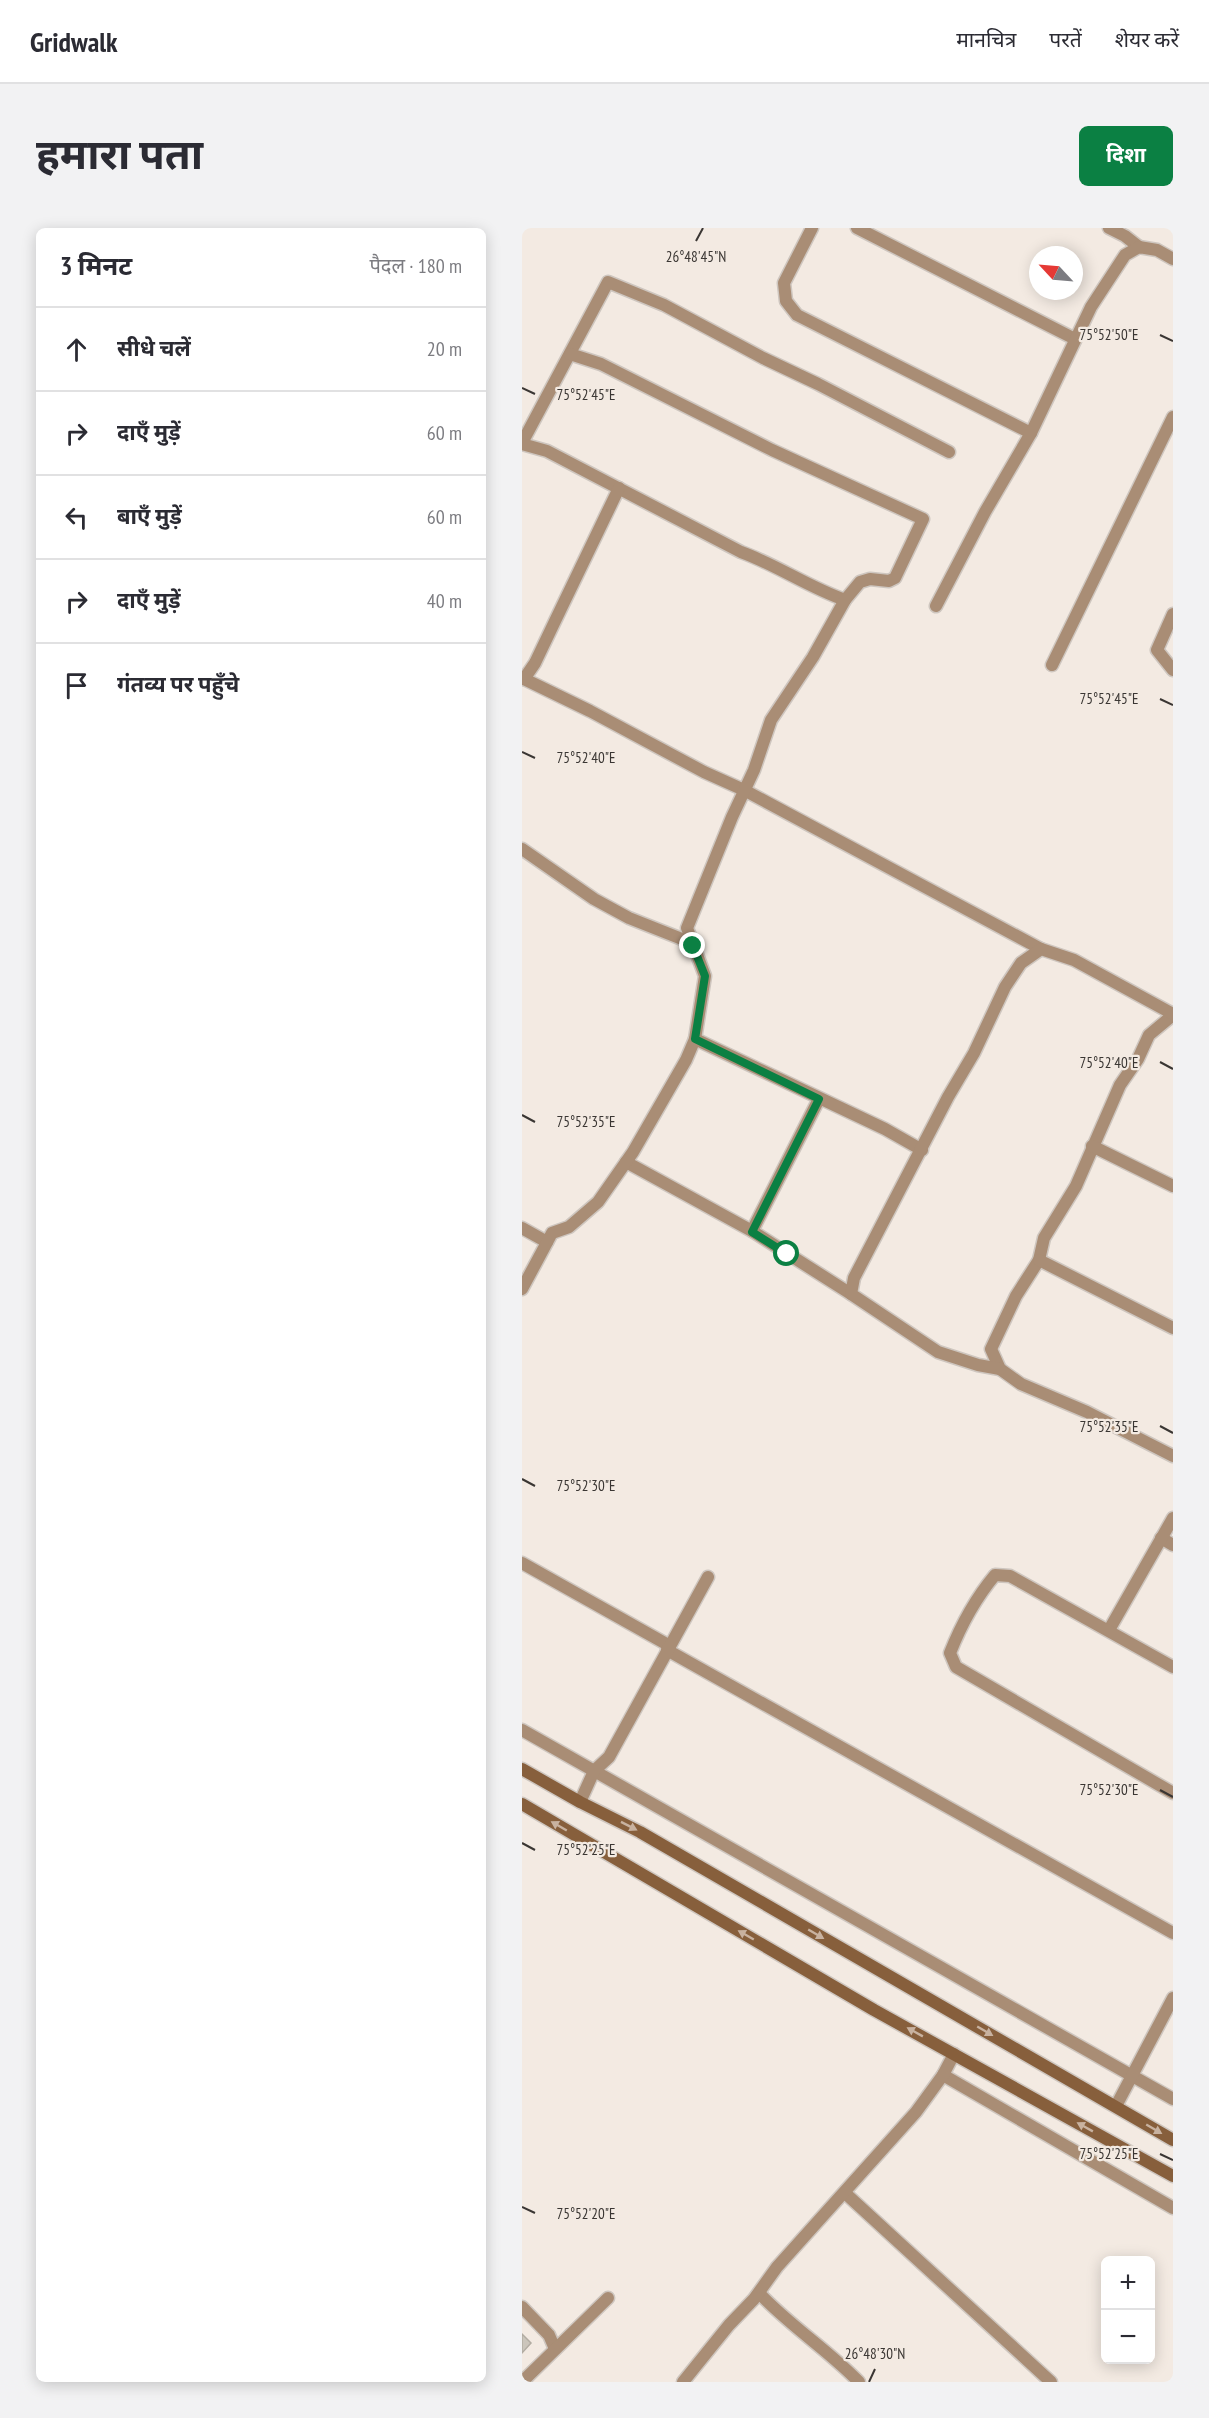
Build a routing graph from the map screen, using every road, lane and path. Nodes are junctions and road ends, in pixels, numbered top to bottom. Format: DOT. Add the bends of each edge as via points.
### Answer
graph roads {
  1 [pos="812,228"];
  2 [pos="857,228"];
  3 [pos="1109,228"];
  4 [pos="1139,247"];
  5 [pos="1173,259"];
  6 [pos="1075,339"];
  7 [pos="570,354"];
  8 [pos="1173,417"];
  9 [pos="1031,433"];
  10 [pos="522,444"];
  11 [pos="949,452"];
  12 [pos="619,488"];
  13 [pos="845,600"];
  14 [pos="936,606"];
  15 [pos="1173,614"];
  16 [pos="1052,665"];
  17 [pos="1173,670"];
  18 [pos="523,679"];
  19 [pos="744,790"];
  20 [pos="522,849"];
  21 [pos="692,943"];
  22 [pos="1041,949"];
  23 [pos="1173,1014"];
  24 [pos="695,1039"];
  25 [pos="819,1099"];
  26 [pos="1092,1146"];
  27 [pos="922,1150"];
  28 [pos="626,1162"];
  29 [pos="1173,1186"];
  30 [pos="522,1228"];
  31 [pos="752,1232"];
  32 [pos="547,1242"];
  33 [pos="1039,1260"];
  34 [pos="522,1288"];
  35 [pos="851,1294"];
  36 [pos="1173,1328"];
  37 [pos="1000,1369"];
  38 [pos="1173,1456"];
  39 [pos="1173,1518"];
  40 [pos="1161,1538"];
  41 [pos="1173,1545"];
  42 [pos="522,1563"];
  43 [pos="708,1577"];
  44 [pos="1109,1630"];
  45 [pos="668,1648"];
  46 [pos="1173,1667"];
  47 [pos="522,1730"];
  48 [pos="522,1768"];
  49 [pos="594,1771"];
  50 [pos="1173,1793"];
  51 [pos="580,1802"];
  52 [pos="522,1804"];
  53 [pos="1173,1933"];
  54 [pos="1173,1998"];
  55 [pos="954,2054"];
  56 [pos="943,2075"];
  57 [pos="1133,2075"];
  58 [pos="1173,2099"];
  59 [pos="1116,2106"];
  60 [pos="1173,2140"];
  61 [pos="1173,2176"];
  62 [pos="845,2193"];
  63 [pos="1173,2208"];
  64 [pos="759,2293"];
  65 [pos="608,2298"];
  66 [pos="522,2307"];
  67 [pos="555,2349"];
  68 [pos="522,2382"];
  69 [pos="683,2382"];
  70 [pos="859,2382"];
  71 [pos="1051,2382"];
  1 -- 9 [label="street" via="784,283 786,301 797,315"];
  2 -- 6 [label="street"];
  3 -- 4 [label="street"];
  4 -- 5 [label="street" via="1157,250"];
  4 -- 6 [label="street" via="1125,255"];
  6 -- 9 [label="street"];
  7 -- 10 [label="street"];
  7 -- 11 [label="street" via="608,282 664,305"];
  7 -- 13 [label="street" via="601,364 772,450 923,519 895,578 860,582"];
  8 -- 16 [label="street"];
  9 -- 14 [label="street"];
  10 -- 12 [label="street" via="547,451"];
  12 -- 13 [label="street" via="791,577"];
  12 -- 18 [label="street" via="539,654"];
  13 -- 19 [label="street" via="771,720"];
  15 -- 17 [label="street" via="1157,650"];
  18 -- 19 [label="street"];
  19 -- 21 [label="street" via="687,928"];
  19 -- 22 [label="street"];
  20 -- 21 [label="street" via="628,918"];
  21 -- 24 [label="street" via="705,976"];
  22 -- 23 [label="street" via="1074,960"];
  22 -- 27 [label="street" via="1021,963 1005,987"];
  23 -- 26 [label="street" via="1149,1035"];
  24 -- 25 [label="street"];
  24 -- 28 [label="street"];
  25 -- 27 [label="street"];
  25 -- 31 [label="street"];
  26 -- 29 [label="street"];
  26 -- 33 [label="street" via="1076,1186 1044,1238"];
  27 -- 35 [label="street" via="867,1251"];
  28 -- 31 [label="street"];
  28 -- 32 [label="street" via="598,1202 569,1227 552,1233"];
  30 -- 32 [label="street"];
  31 -- 35 [label="street"];
  32 -- 34 [label="street"];
  33 -- 36 [label="street"];
  33 -- 37 [label="street" via="1016,1296 991,1349"];
  35 -- 37 [label="street" via="938,1352"];
  37 -- 38 [label="street" via="1021,1384"];
  39 -- 40 [label="street"];
  40 -- 41 [label="street"];
  40 -- 44 [label="street"];
  42 -- 45 [label="street"];
  43 -- 45 [label="street"];
  44 -- 46 [label="street"];
  44 -- 50 [label="street" via="1010,1576 995,1575 960,1628 950,1653 956,1667"];
  45 -- 49 [label="street" via="609,1757"];
  45 -- 53 [label="street"];
  47 -- 49 [label="street"];
  48 -- 51 [label="street"];
  49 -- 51 [label="street"];
  49 -- 57 [label="street"];
  51 -- 59 [label="street, one-way" via="640,1832"];
  55 -- 52 [label="street, one-way"];
  54 -- 57 [label="street"];
  55 -- 56 [label="street"];
  61 -- 55 [label="street, one-way"];
  56 -- 62 [label="street"];
  56 -- 63 [label="street"];
  57 -- 58 [label="street"];
  57 -- 59 [label="street"];
  59 -- 60 [label="street, one-way"];
  62 -- 64 [label="street" via="777,2267"];
  62 -- 71 [label="street"];
  64 -- 69 [label="street"];
  64 -- 70 [label="street"];
  65 -- 67 [label="street"];
  66 -- 67 [label="street" via="549,2335"];
  67 -- 68 [label="street"];
}
